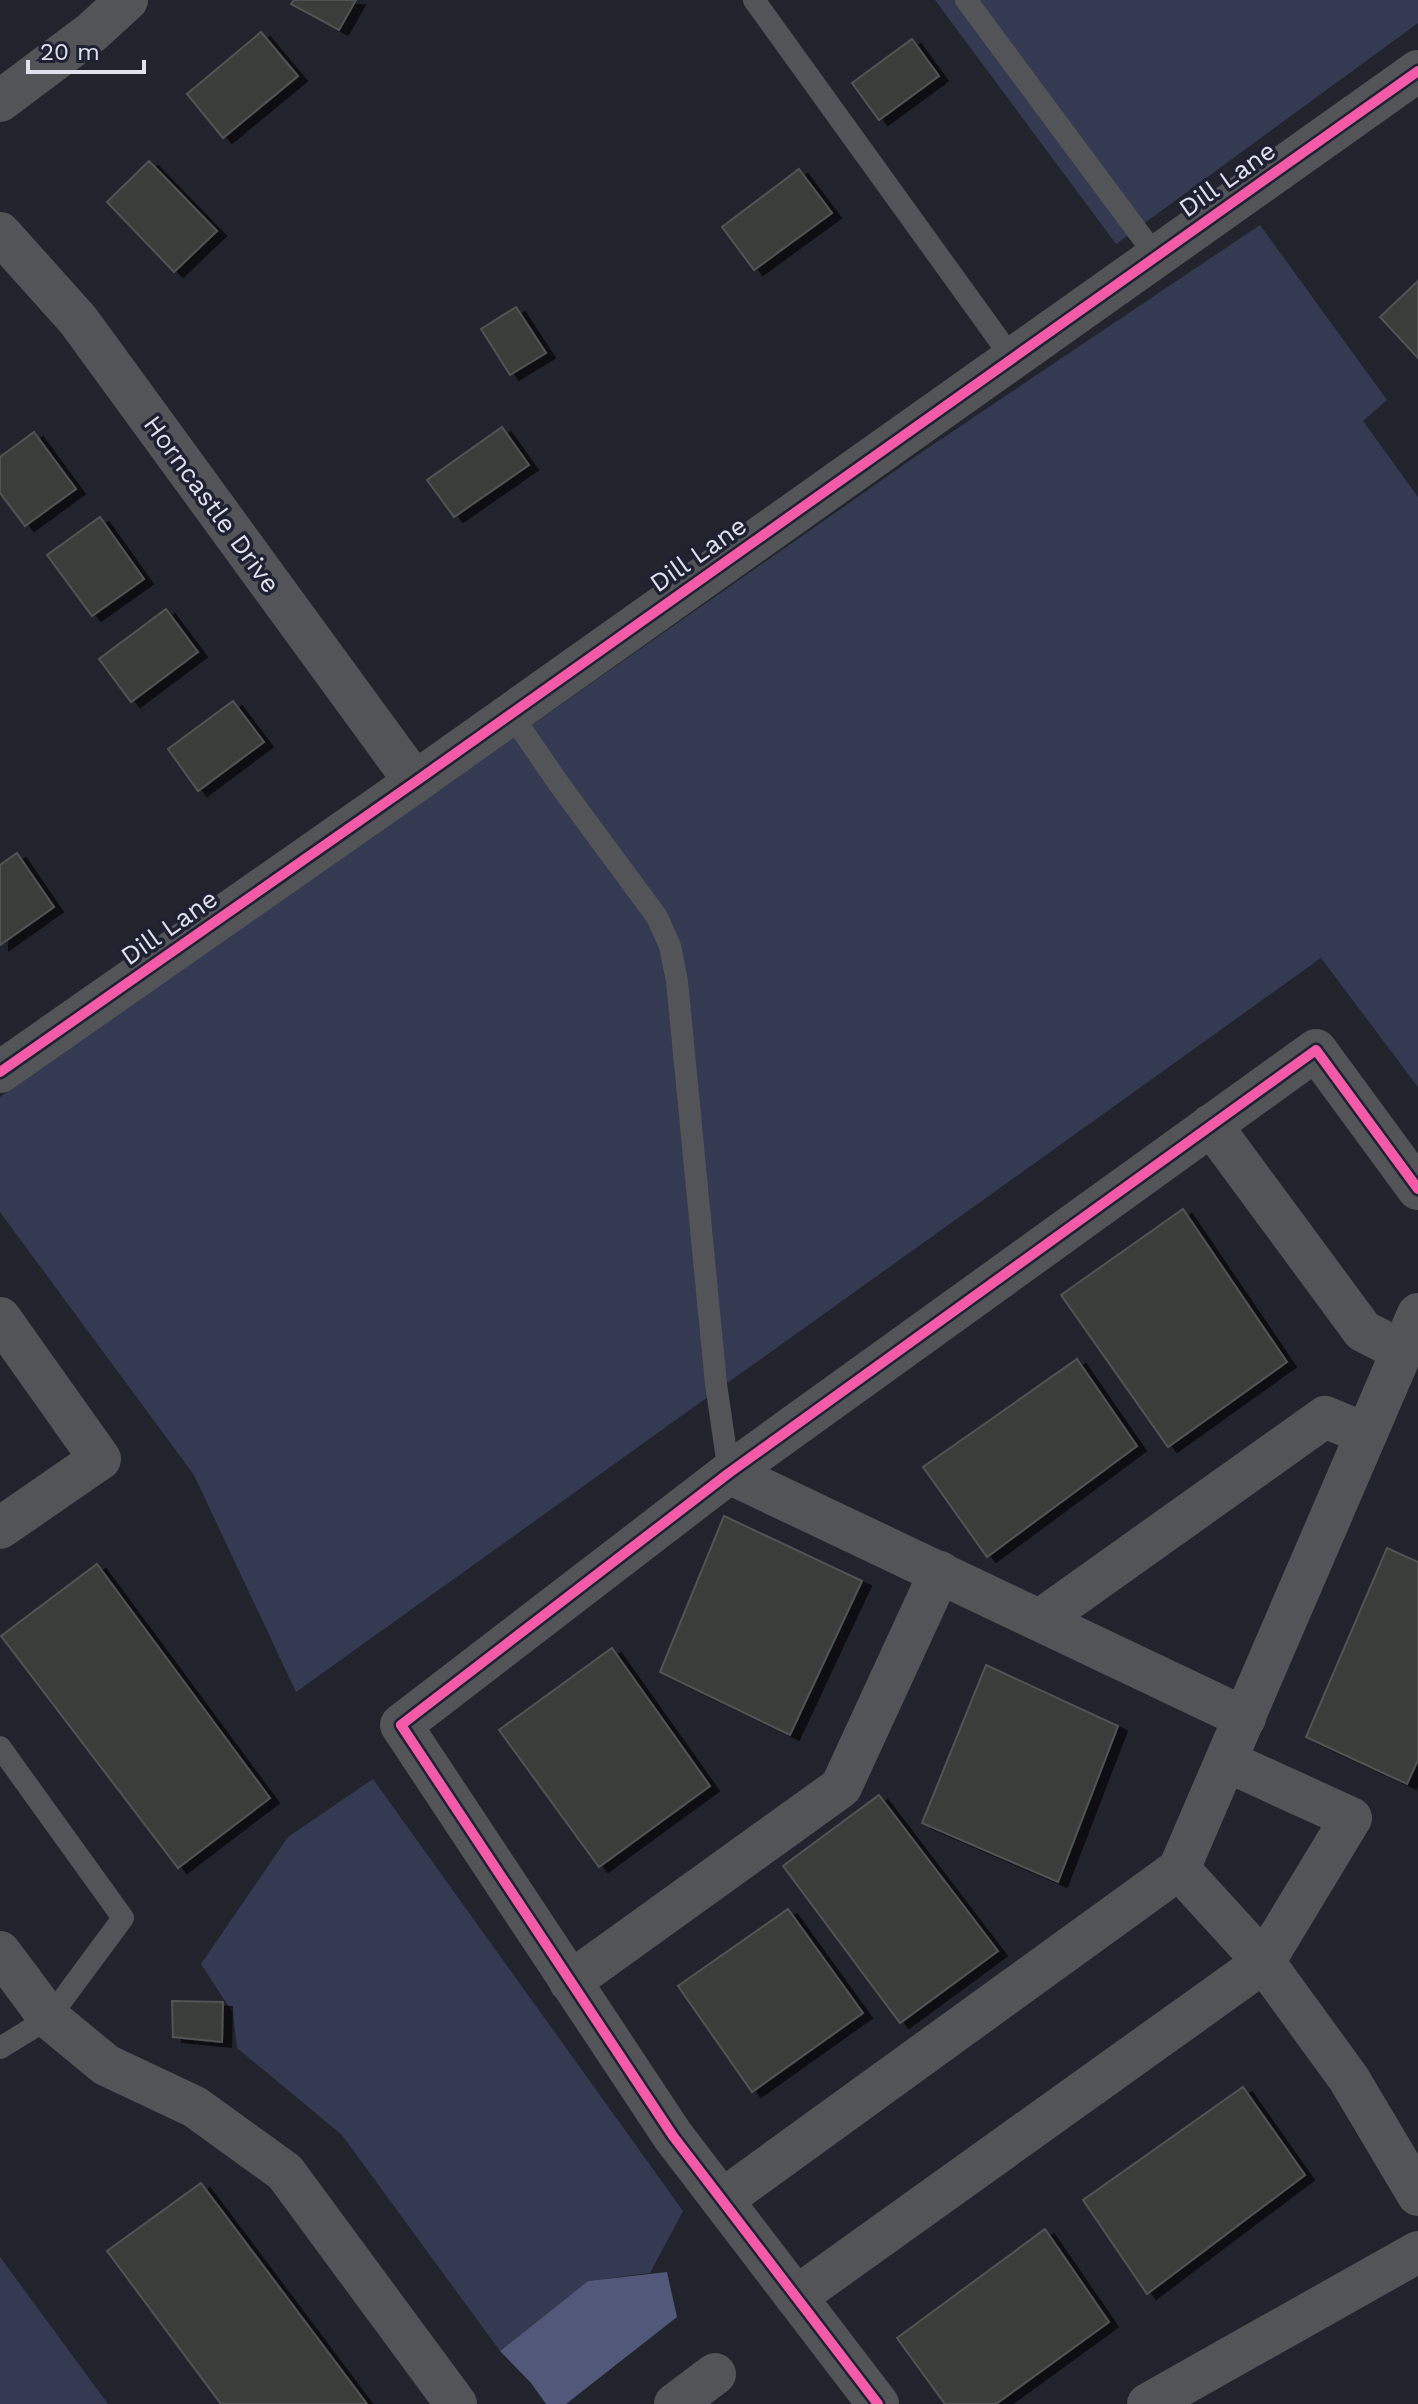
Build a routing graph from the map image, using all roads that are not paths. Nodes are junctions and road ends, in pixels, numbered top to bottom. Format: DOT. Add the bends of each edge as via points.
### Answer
graph roads {
  1 [pos="127,0"];
  2 [pos="754,0"];
  3 [pos="966,0"];
  4 [pos="1418,71"];
  5 [pos="0,101"];
  6 [pos="0,233"];
  7 [pos="1156,256"];
  8 [pos="1012,358"];
  9 [pos="511,714"];
  10 [pos="415,782"];
  11 [pos="1,1072"];
  12 [pos="1211,1125"];
  13 [pos="1418,1189"];
  14 [pos="0,1318"];
  15 [pos="1410,1332"];
  16 [pos="1366,1434"];
  17 [pos="729,1473"];
  18 [pos="0,1528"];
  19 [pos="940,1572"];
  20 [pos="1040,1620"];
  21 [pos="1245,1718"];
  22 [pos="0,1747"];
  23 [pos="1226,1761"];
  24 [pos="1179,1869"];
  25 [pos="0,1952"];
  26 [pos="1264,1962"];
  27 [pos="570,1982"];
  28 [pos="49,2018"];
  29 [pos="0,2048"];
  30 [pos="1418,2195"];
  31 [pos="722,2200"];
  32 [pos="1418,2252"];
  33 [pos="796,2297"];
  34 [pos="715,2374"];
  35 [pos="456,2404"];
  36 [pos="675,2404"];
  37 [pos="878,2404"];
  38 [pos="1148,2404"];
  1 -- 5 [label="street"];
  2 -- 8 [label="lane"];
  3 -- 7 [label="lane"];
  4 -- 7 [label="street, Dill Lane"];
  6 -- 10 [label="street, Horncastle Drive" via="78,320"];
  7 -- 8 [label="street, Dill Lane"];
  8 -- 9 [label="street, Dill Lane"];
  9 -- 10 [label="street, Dill Lane"];
  9 -- 17 [label="lane" via="657,917 670,946"];
  10 -- 11 [label="street, Dill Lane"];
  12 -- 13 [label="street" via="1316,1050"];
  12 -- 15 [label="street" via="1363,1331"];
  12 -- 17 [label="street"];
  14 -- 18 [label="street" via="100,1459"];
  15 -- 16 [label="street"];
  16 -- 20 [label="street" via="1325,1417"];
  16 -- 21 [label="street"];
  17 -- 19 [label="street"];
  17 -- 27 [label="street" via="401,1725"];
  19 -- 20 [label="street"];
  19 -- 27 [label="street" via="841,1787"];
  20 -- 21 [label="street"];
  21 -- 23 [label="street"];
  22 -- 28 [label="lane" via="123,1918"];
  23 -- 24 [label="street"];
  23 -- 26 [label="street" via="1351,1818"];
  24 -- 26 [label="street"];
  24 -- 31 [label="street"];
  25 -- 28 [label="street"];
  26 -- 30 [label="street" via="1349,2079"];
  26 -- 33 [label="street"];
  27 -- 31 [label="street"];
  28 -- 29 [label="lane"];
  28 -- 35 [label="street" via="106,2065 195,2107 285,2172"];
  31 -- 33 [label="street"];
  32 -- 38 [label="street"];
  33 -- 37 [label="street"];
  34 -- 36 [label="street"];
}
